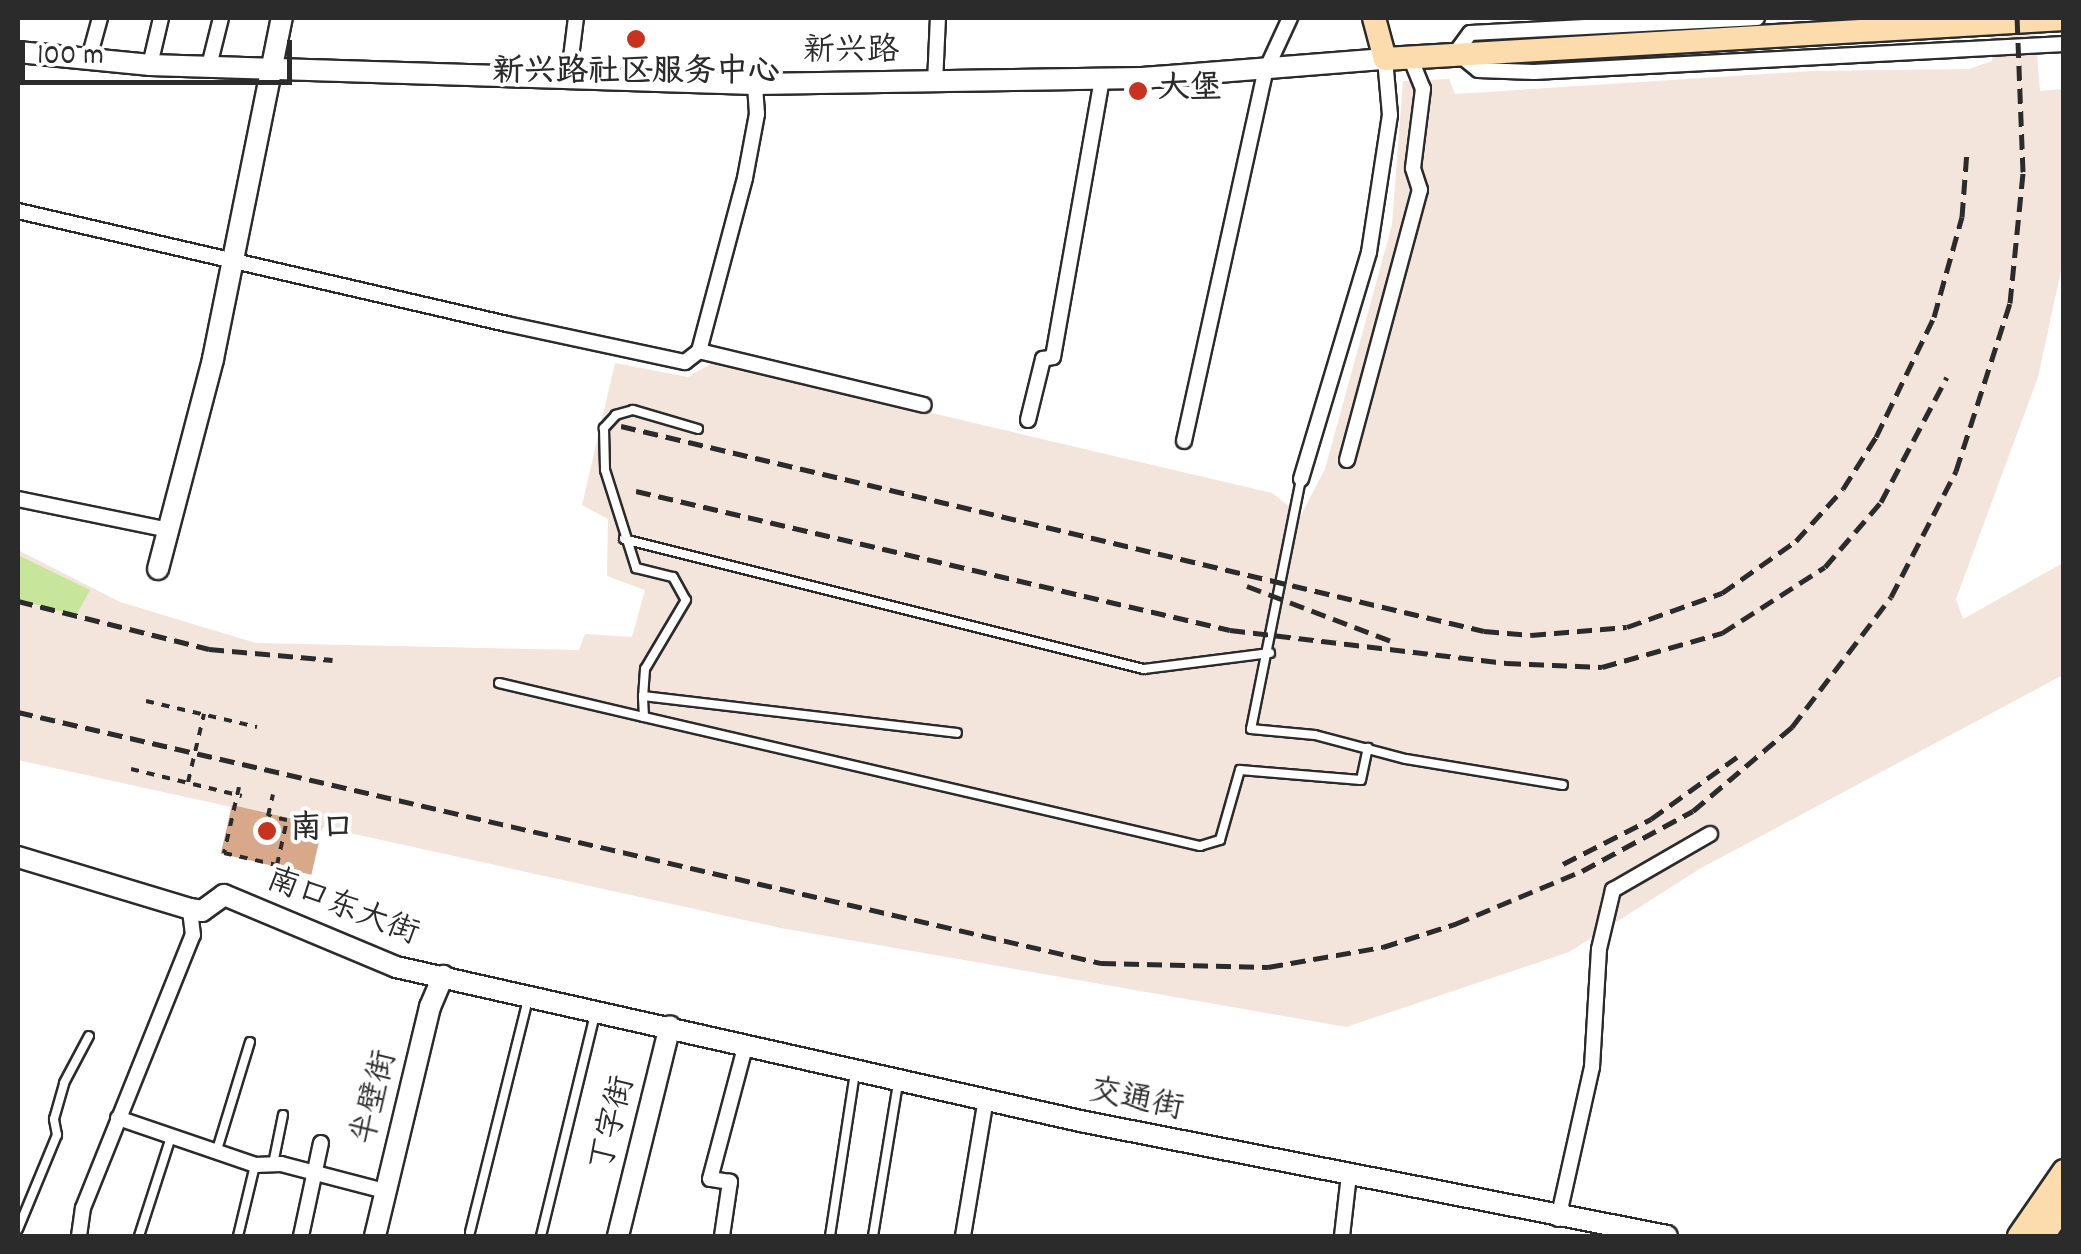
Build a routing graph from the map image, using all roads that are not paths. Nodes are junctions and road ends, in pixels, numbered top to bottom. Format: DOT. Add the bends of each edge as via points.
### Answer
graph roads {
  1 [pos="100,18"];
  2 [pos="161,18"];
  3 [pos="221,18"];
  4 [pos="282,18"];
  5 [pos="576,18"];
  6 [pos="938,18"];
  7 [pos="1290,18"];
  8 [pos="1374,18"];
  9 [pos="1524,18"];
  10 [pos="1757,18"];
  11 [pos="2064,19"];
  12 [pos="1512,33"];
  13 [pos="2064,44"];
  14 [pos="18,52"];
  15 [pos="1456,52"];
  16 [pos="1410,56"];
  17 [pos="89,58"];
  18 [pos="1385,59"];
  19 [pos="150,65"];
  20 [pos="209,66"];
  21 [pos="268,68"];
  22 [pos="1265,72"];
  23 [pos="1102,79"];
  24 [pos="568,81"];
  25 [pos="935,83"];
  26 [pos="754,84"];
  27 [pos="18,211"];
  28 [pos="235,260"];
  29 [pos="699,351"];
  30 [pos="924,405"];
  31 [pos="1028,420"];
  32 [pos="698,430"];
  33 [pos="1184,441"];
  34 [pos="1347,460"];
  35 [pos="1301,479"];
  36 [pos="18,499"];
  37 [pos="169,530"];
  38 [pos="624,539"];
  39 [pos="158,569"];
  40 [pos="1270,653"];
  41 [pos="500,684"];
  42 [pos="643,696"];
  43 [pos="644,717"];
  44 [pos="957,733"];
  45 [pos="1368,748"];
  46 [pos="1563,784"];
  47 [pos="1710,834"];
  48 [pos="18,857"];
  49 [pos="190,909"];
  50 [pos="444,976"];
  51 [pos="529,994"];
  52 [pos="596,1010"];
  53 [pos="670,1026"];
  54 [pos="89,1036"];
  55 [pos="250,1042"];
  56 [pos="746,1044"];
  57 [pos="855,1069"];
  58 [pos="899,1079"];
  59 [pos="986,1100"];
  60 [pos="284,1115"];
  61 [pos="118,1118"];
  62 [pos="170,1140"];
  63 [pos="321,1143"];
  64 [pos="216,1153"];
  65 [pos="254,1164"];
  66 [pos="273,1164"];
  67 [pos="2064,1172"];
  68 [pos="314,1174"];
  69 [pos="1349,1176"];
  70 [pos="385,1190"];
  71 [pos="2064,1206"];
  72 [pos="1558,1219"];
  73 [pos="18,1228"];
  74 [pos="470,1232"];
  75 [pos="79,1236"];
  76 [pos="139,1236"];
  77 [pos="238,1236"];
  78 [pos="301,1236"];
  79 [pos="375,1236"];
  80 [pos="540,1236"];
  81 [pos="618,1236"];
  82 [pos="722,1236"];
  83 [pos="830,1236"];
  84 [pos="872,1236"];
  85 [pos="962,1236"];
  86 [pos="1342,1236"];
  87 [pos="1668,1236"];
  88 [pos="2019,1236"];
  89 [pos="2042,1236"];
  1 -- 17 [label="street"];
  2 -- 19 [label="street"];
  3 -- 20 [label="street"];
  4 -- 21 [label="street"];
  5 -- 24 [label="street"];
  6 -- 25 [label="street"];
  7 -- 22 [label="street"];
  8 -- 18 [label="main road"];
  9 -- 12 [label="street"];
  10 -- 12 [label="street"];
  11 -- 15 [label="main road"];
  12 -- 15 [label="street" via="1470,33"];
  13 -- 15 [label="street" via="1534,72 1478,70"];
  14 -- 17 [label="street, 新兴路"];
  15 -- 16 [label="main road"];
  16 -- 18 [label="main road"];
  16 -- 34 [label="street" via="1422,90 1413,168 1420,190"];
  17 -- 19 [label="street, 新兴路"];
  18 -- 22 [label="street, 新兴路"];
  18 -- 35 [label="street" via="1390,115 1369,252"];
  19 -- 20 [label="street, 新兴路"];
  20 -- 21 [label="street, 新兴路"];
  21 -- 26 [label="street, 新兴路"];
  21 -- 28 [label="street"];
  22 -- 23 [label="street, 新兴路"];
  22 -- 33 [label="street"];
  23 -- 25 [label="street, 新兴路"];
  23 -- 31 [label="street" via="1053,357 1043,359"];
  25 -- 26 [label="street, 新兴路"];
  26 -- 29 [label="street" via="758,114"];
  27 -- 28 [label="street"];
  28 -- 29 [label="street" via="684,362"];
  28 -- 37 [label="street"];
  29 -- 30 [label="street"];
  32 -- 38 [label="lane" via="633,410 604,428 605,470"];
  35 -- 40 [label="lane"];
  36 -- 37 [label="street"];
  37 -- 39 [label="street"];
  38 -- 40 [label="lane" via="1144,668"];
  38 -- 42 [label="lane" via="636,568 673,577 686,600 644,669"];
  40 -- 45 [label="lane" via="1252,729"];
  41 -- 43 [label="lane"];
  42 -- 43 [label="lane"];
  42 -- 44 [label="lane"];
  43 -- 45 [label="lane" via="1200,846 1220,840 1240,770 1361,780"];
  45 -- 46 [label="lane"];
  47 -- 72 [label="street" via="1613,890 1600,949 1592,1067"];
  48 -- 49 [label="street, 南口东大街"];
  49 -- 50 [label="street, 南口东大街" via="202,911 224,895 396,967"];
  49 -- 61 [label="street" via="193,934"];
  50 -- 51 [label="street, 南口东大街"];
  50 -- 70 [label="street, 半壁街" via="430,1007"];
  51 -- 52 [label="street, 南口东大街"];
  51 -- 74 [label="lane"];
  52 -- 53 [label="street, 交通街"];
  52 -- 80 [label="lane"];
  53 -- 56 [label="street, 交通街"];
  53 -- 81 [label="street, 丁字街"];
  54 -- 73 [label="lane" via="64,1083 54,1119 57,1135"];
  55 -- 64 [label="lane"];
  56 -- 57 [label="street, 交通街"];
  56 -- 82 [label="street" via="710,1179 730,1182"];
  57 -- 58 [label="street, 交通街"];
  57 -- 83 [label="lane"];
  58 -- 59 [label="street, 交通街"];
  58 -- 84 [label="lane"];
  59 -- 69 [label="street, 交通街"];
  59 -- 85 [label="street"];
  60 -- 66 [label="lane"];
  61 -- 62 [label="street"];
  61 -- 75 [label="street"];
  62 -- 64 [label="street"];
  62 -- 76 [label="lane"];
  63 -- 68 [label="street"];
  64 -- 65 [label="street"];
  65 -- 66 [label="street"];
  65 -- 77 [label="lane"];
  66 -- 68 [label="street"];
  67 -- 88 [label="main road"];
  68 -- 70 [label="street"];
  68 -- 78 [label="street"];
  69 -- 72 [label="street, 交通街"];
  69 -- 86 [label="street"];
  70 -- 79 [label="street, 半壁街"];
  71 -- 89 [label="main road"];
  72 -- 87 [label="street, 交通街"];
}
